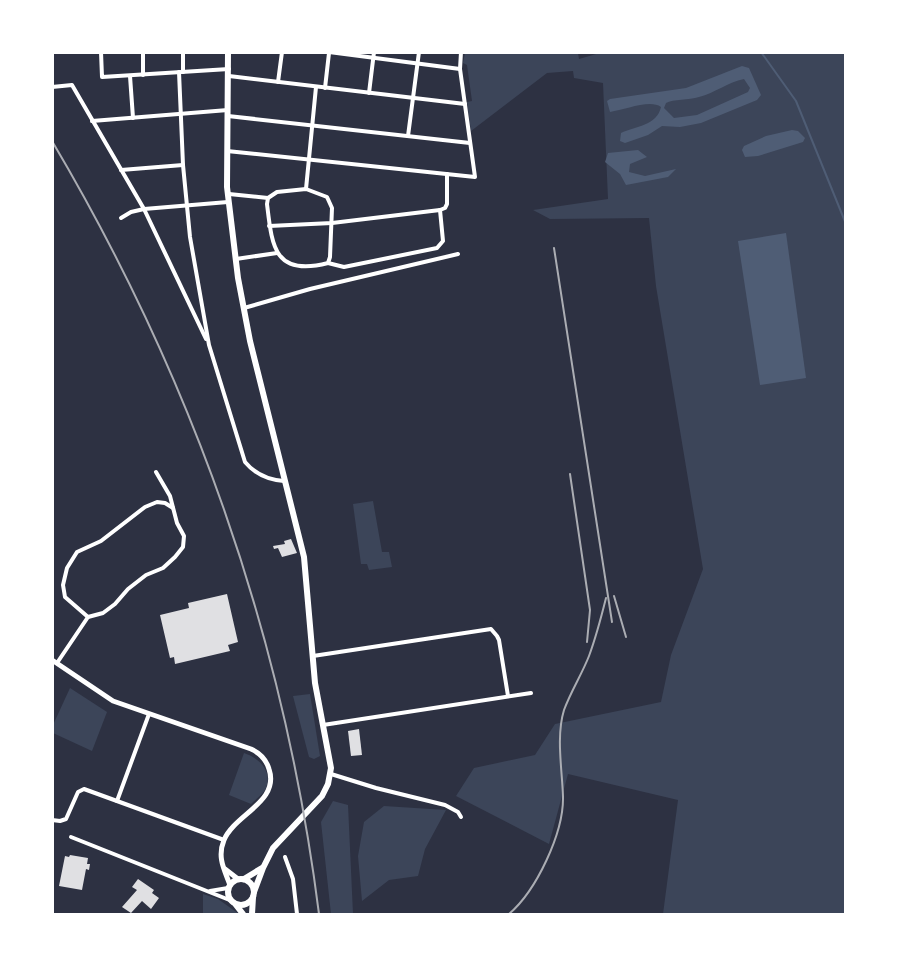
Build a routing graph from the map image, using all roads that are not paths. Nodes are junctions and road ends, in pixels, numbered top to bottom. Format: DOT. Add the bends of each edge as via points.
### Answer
graph roads {
  1 [pos="101,52"];
  2 [pos="143,52"];
  3 [pos="183,52"];
  4 [pos="228,52"];
  5 [pos="282,52"];
  6 [pos="329,52"];
  7 [pos="419,52"];
  8 [pos="461,52"];
  9 [pos="374,55"];
  10 [pos="416,63"];
  11 [pos="460,69"];
  12 [pos="181,72"];
  13 [pos="229,73"];
  14 [pos="143,75"];
  15 [pos="130,76"];
  16 [pos="278,82"];
  17 [pos="52,87"];
  18 [pos="316,87"];
  19 [pos="325,88"];
  20 [pos="369,93"];
  21 [pos="412,98"];
  22 [pos="465,104"];
  23 [pos="228,113"];
  24 [pos="181,114"];
  25 [pos="133,118"];
  26 [pos="92,121"];
  27 [pos="312,125"];
  28 [pos="408,136"];
  29 [pos="470,143"];
  30 [pos="227,151"];
  31 [pos="308,159"];
  32 [pos="183,165"];
  33 [pos="121,170"];
  34 [pos="447,174"];
  35 [pos="306,189"];
  36 [pos="228,194"];
  37 [pos="268,198"];
  38 [pos="228,202"];
  39 [pos="186,205"];
  40 [pos="144,209"];
  41 [pos="440,210"];
  42 [pos="121,218"];
  43 [pos="332,223"];
  44 [pos="269,226"];
  45 [pos="277,253"];
  46 [pos="458,254"];
  47 [pos="235,259"];
  48 [pos="328,263"];
  49 [pos="244,309"];
  50 [pos="209,345"];
  51 [pos="156,472"];
  52 [pos="284,481"];
  53 [pos="174,509"];
  54 [pos="88,617"];
  55 [pos="313,656"];
  56 [pos="55,661"];
  57 [pos="531,693"];
  58 [pos="508,696"];
  59 [pos="149,714"];
  60 [pos="322,725"];
  61 [pos="331,774"];
  62 [pos="117,801"];
  63 [pos="461,817"];
  64 [pos="52,819"];
  65 [pos="70,837"];
  66 [pos="224,840"];
  67 [pos="285,857"];
  68 [pos="224,868"];
  69 [pos="263,868"];
  70 [pos="241,879"];
  71 [pos="229,886"];
  72 [pos="210,891"];
  73 [pos="254,895"];
  74 [pos="234,903"];
  75 [pos="243,915"];
  76 [pos="252,915"];
  77 [pos="297,915"];
  1 -- 15 [label="street" via="102,77"];
  2 -- 14 [label="street"];
  3 -- 12 [label="street"];
  4 -- 13 [label="main road"];
  5 -- 16 [label="street"];
  6 -- 9 [label="street"];
  6 -- 19 [label="street"];
  7 -- 10 [label="street"];
  8 -- 11 [label="street"];
  9 -- 10 [label="street"];
  9 -- 20 [label="street"];
  10 -- 11 [label="street"];
  10 -- 21 [label="street"];
  11 -- 22 [label="street"];
  12 -- 13 [label="street"];
  12 -- 14 [label="street"];
  12 -- 24 [label="street"];
  13 -- 16 [label="street"];
  13 -- 23 [label="main road"];
  14 -- 15 [label="street"];
  15 -- 25 [label="street"];
  16 -- 18 [label="street"];
  17 -- 26 [label="street" via="72,85"];
  18 -- 19 [label="street"];
  18 -- 27 [label="street"];
  19 -- 20 [label="street"];
  20 -- 21 [label="street"];
  21 -- 22 [label="street"];
  21 -- 28 [label="street"];
  22 -- 29 [label="street"];
  23 -- 24 [label="street"];
  23 -- 27 [label="street"];
  23 -- 30 [label="main road"];
  24 -- 25 [label="street"];
  24 -- 32 [label="street"];
  25 -- 26 [label="street"];
  26 -- 33 [label="street"];
  27 -- 28 [label="street"];
  27 -- 31 [label="street"];
  28 -- 29 [label="street"];
  29 -- 34 [label="street" via="475,177"];
  30 -- 31 [label="street"];
  30 -- 36 [label="main road"];
  31 -- 34 [label="street"];
  31 -- 35 [label="street"];
  32 -- 33 [label="street"];
  32 -- 39 [label="street"];
  33 -- 40 [label="street"];
  34 -- 41 [label="street" via="447,204"];
  35 -- 37 [label="street" via="277,192"];
  35 -- 43 [label="street" via="327,196"];
  36 -- 37 [label="street"];
  36 -- 38 [label="main road"];
  37 -- 44 [label="street"];
  38 -- 39 [label="street"];
  38 -- 47 [label="main road"];
  39 -- 40 [label="street"];
  39 -- 50 [label="street"];
  40 -- 42 [label="street"];
  40 -- 50 [label="street"];
  41 -- 43 [label="street"];
  41 -- 48 [label="street" via="443,241 436,248 344,267"];
  43 -- 44 [label="street"];
  43 -- 48 [label="street"];
  44 -- 45 [label="street"];
  45 -- 47 [label="street"];
  45 -- 48 [label="street" via="296,266"];
  46 -- 49 [label="street"];
  47 -- 49 [label="main road"];
  49 -- 52 [label="main road"];
  50 -- 52 [label="street" via="245,462 266,477"];
  51 -- 53 [label="street"];
  52 -- 55 [label="main road" via="304,556"];
  53 -- 54 [label="street" via="184,536 176,557 146,575 103,613"];
  53 -- 54 [label="street" via="158,502 145,507 101,541 77,552 67,568 65,597"];
  54 -- 56 [label="street"];
  55 -- 58 [label="street" via="491,629 499,640"];
  55 -- 60 [label="main road"];
  56 -- 59 [label="street" via="113,701"];
  57 -- 58 [label="street"];
  58 -- 60 [label="street"];
  59 -- 62 [label="street"];
  59 -- 66 [label="street" via="247,747 264,759 269,770 269,789 234,824"];
  60 -- 61 [label="main road"];
  61 -- 63 [label="street" via="445,805"];
  61 -- 69 [label="main road" via="318,802 273,848"];
  62 -- 64 [label="street" via="81,789 66,819"];
  62 -- 66 [label="street"];
  65 -- 72 [label="street"];
  66 -- 68 [label="street" via="220,857"];
  67 -- 77 [label="street" via="293,879"];
  68 -- 70 [label="street"];
  68 -- 71 [label="street"];
  69 -- 70 [label="main road"];
  69 -- 73 [label="main road"];
  70 -- 71 [label="main road"];
  70 -- 73 [label="main road" via="250,882"];
  71 -- 72 [label="street"];
  71 -- 74 [label="main road" via="228,895"];
  72 -- 74 [label="street"];
  73 -- 74 [label="main road" via="248,903"];
  73 -- 76 [label="main road"];
  74 -- 75 [label="main road"];
}
